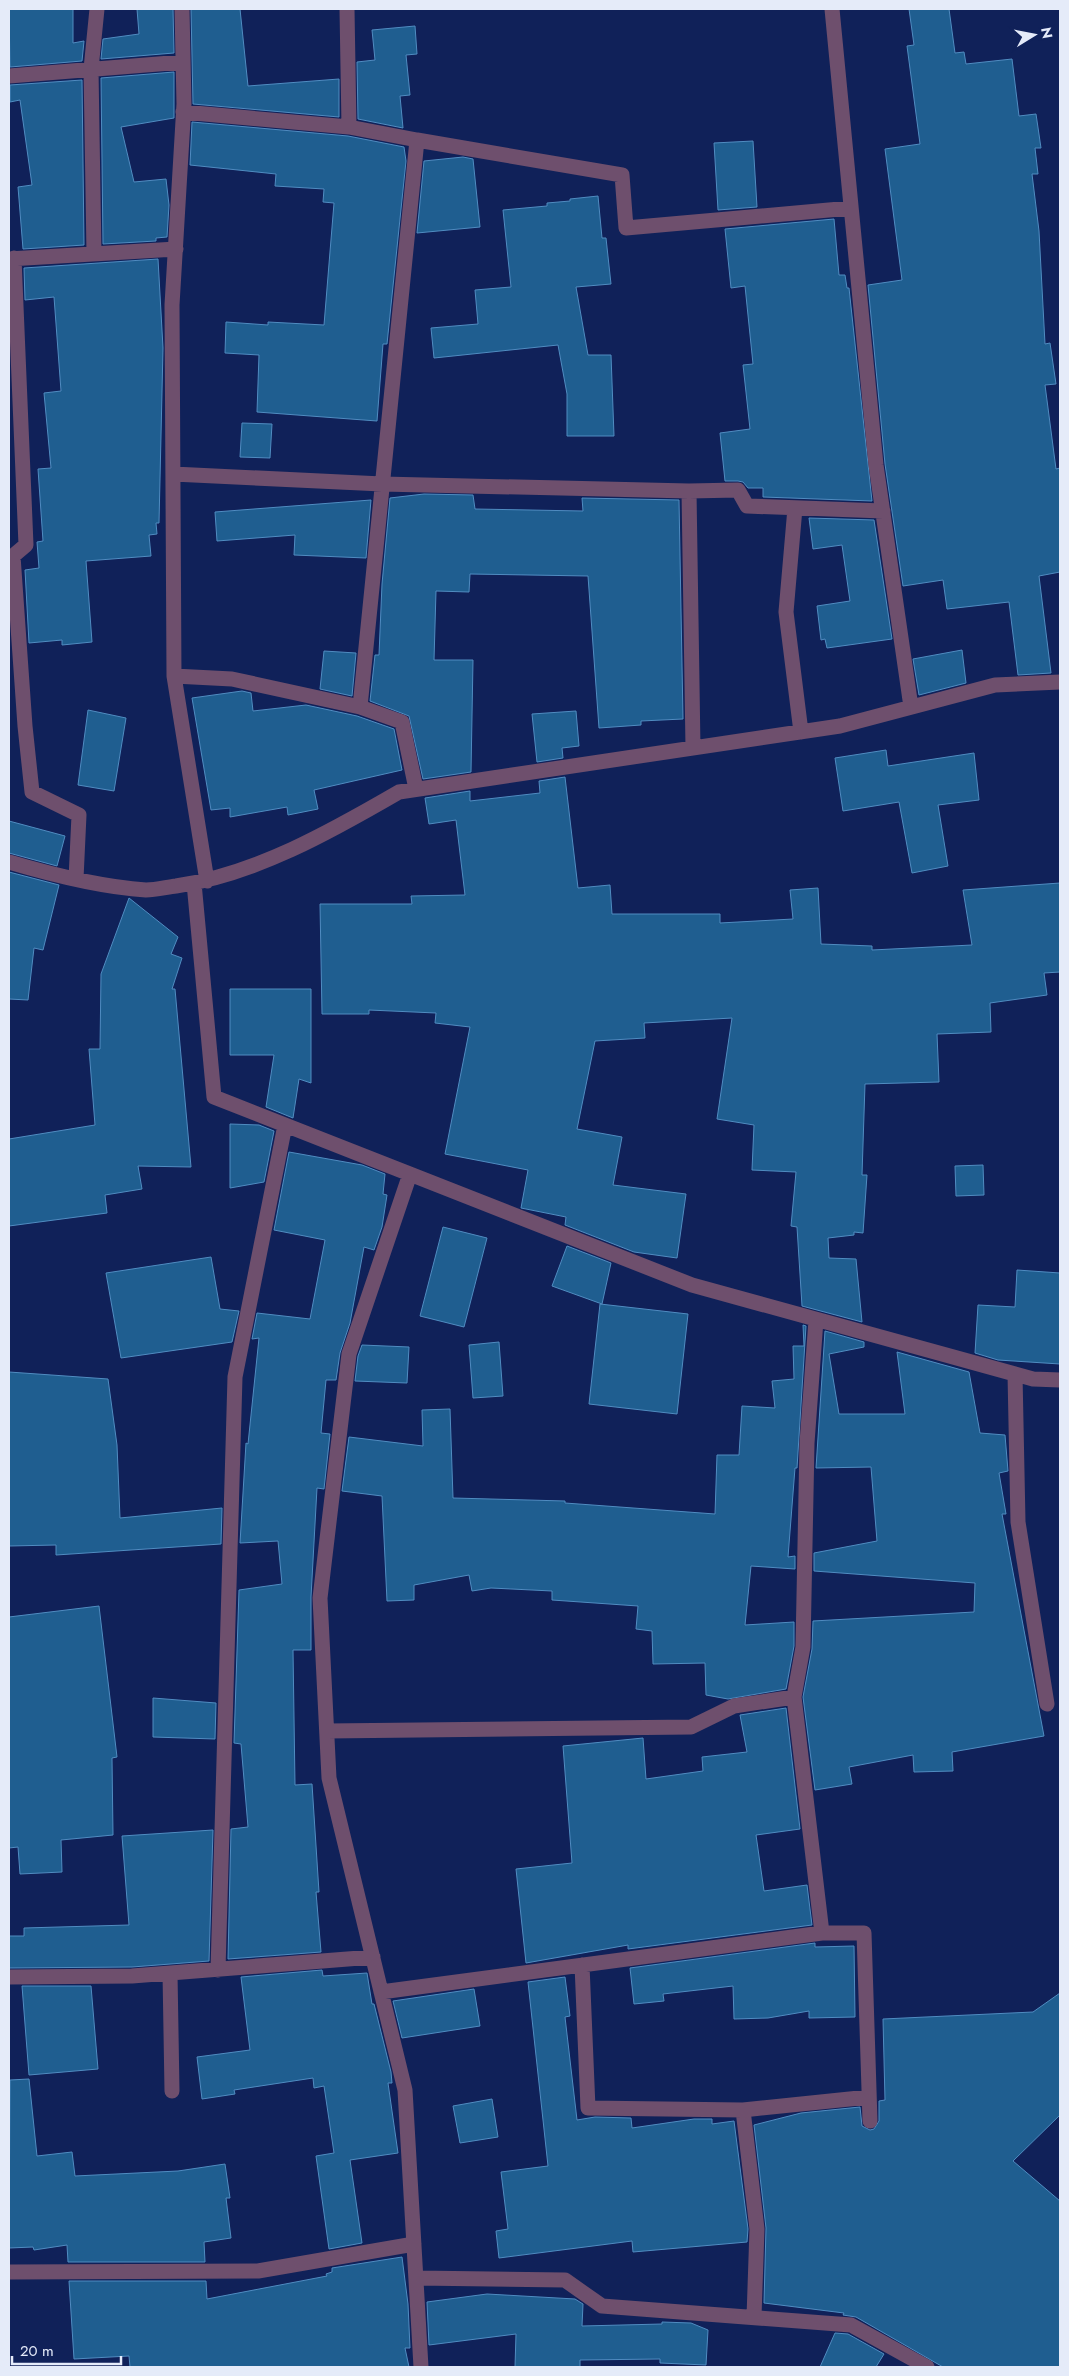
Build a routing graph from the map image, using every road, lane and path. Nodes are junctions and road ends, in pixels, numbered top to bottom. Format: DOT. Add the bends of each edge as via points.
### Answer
graph roads {
  1 [pos="96,9"];
  2 [pos="182,9"];
  3 [pos="347,9"];
  4 [pos="832,9"];
  5 [pos="183,62"];
  6 [pos="90,69"];
  7 [pos="9,76"];
  8 [pos="183,112"];
  9 [pos="349,127"];
  10 [pos="417,140"];
  11 [pos="851,208"];
  12 [pos="176,249"];
  13 [pos="94,254"];
  14 [pos="11,259"];
  15 [pos="173,474"];
  16 [pos="382,484"];
  17 [pos="689,491"];
  18 [pos="795,508"];
  19 [pos="883,511"];
  20 [pos="11,556"];
  21 [pos="174,676"];
  22 [pos="1060,682"];
  23 [pos="360,707"];
  24 [pos="911,707"];
  25 [pos="800,732"];
  26 [pos="693,748"];
  27 [pos="416,789"];
  28 [pos="9,862"];
  29 [pos="76,879"];
  30 [pos="200,882"];
  31 [pos="285,1125"];
  32 [pos="410,1174"];
  33 [pos="816,1320"];
  34 [pos="1015,1374"];
  35 [pos="1060,1380"];
  36 [pos="794,1697"];
  37 [pos="1047,1704"];
  38 [pos="327,1731"];
  39 [pos="822,1933"];
  40 [pos="373,1957"];
  41 [pos="582,1965"];
  42 [pos="218,1970"];
  43 [pos="170,1973"];
  44 [pos="9,1977"];
  45 [pos="381,1992"];
  46 [pos="172,2091"];
  47 [pos="869,2097"];
  48 [pos="743,2110"];
  49 [pos="870,2121"];
  50 [pos="414,2244"];
  51 [pos="9,2272"];
  52 [pos="416,2278"];
  53 [pos="754,2317"];
  54 [pos="421,2367"];
  55 [pos="927,2367"];
  1 -- 6 [label="street"];
  2 -- 5 [label="street"];
  3 -- 9 [label="street"];
  4 -- 11 [label="street"];
  5 -- 6 [label="street"];
  5 -- 8 [label="street"];
  6 -- 7 [label="street"];
  6 -- 13 [label="street"];
  8 -- 9 [label="street"];
  8 -- 12 [label="street"];
  9 -- 10 [label="street"];
  10 -- 11 [label="street" via="622,176 626,228"];
  10 -- 16 [label="street"];
  11 -- 19 [label="street"];
  12 -- 13 [label="street"];
  12 -- 15 [label="street" via="172,305"];
  13 -- 14 [label="street"];
  14 -- 20 [label="street" via="26,545"];
  15 -- 16 [label="street"];
  15 -- 21 [label="street"];
  16 -- 17 [label="street"];
  16 -- 23 [label="street"];
  17 -- 18 [label="street" via="738,490 747,506"];
  17 -- 26 [label="street"];
  18 -- 19 [label="street"];
  18 -- 25 [label="street" via="786,612"];
  19 -- 24 [label="street"];
  20 -- 29 [label="street" via="32,792 79,815"];
  21 -- 23 [label="street" via="232,679"];
  21 -- 30 [label="street"];
  22 -- 24 [label="street" via="996,685"];
  23 -- 27 [label="street" via="402,722"];
  24 -- 25 [label="street" via="840,726"];
  25 -- 26 [label="street"];
  26 -- 27 [label="street"];
  27 -- 30 [label="street" via="399,792 346,823 281,854"];
  28 -- 29 [label="street" via="60,878"];
  29 -- 30 [label="street" via="148,890"];
  30 -- 31 [label="street" via="214,1097"];
  31 -- 32 [label="street"];
  31 -- 42 [label="street" via="235,1377"];
  32 -- 33 [label="street" via="692,1285"];
  32 -- 38 [label="street" via="349,1354 320,1598"];
  33 -- 34 [label="street"];
  33 -- 36 [label="street" via="807,1443 803,1647"];
  34 -- 35 [label="street" via="1033,1379"];
  34 -- 37 [label="street" via="1018,1522"];
  36 -- 38 [label="street" via="734,1706 691,1727"];
  36 -- 39 [label="street"];
  38 -- 40 [label="street" via="329,1778"];
  39 -- 41 [label="street"];
  39 -- 47 [label="street" via="864,1933"];
  40 -- 42 [label="street"];
  40 -- 45 [label="street"];
  41 -- 45 [label="street"];
  41 -- 48 [label="street" via="588,2108"];
  42 -- 43 [label="street"];
  43 -- 44 [label="street"];
  43 -- 46 [label="street"];
  45 -- 50 [label="street" via="405,2090"];
  47 -- 48 [label="street"];
  47 -- 49 [label="street"];
  48 -- 53 [label="street" via="757,2229"];
  50 -- 51 [label="street" via="258,2271"];
  50 -- 52 [label="street"];
  52 -- 53 [label="street" via="565,2280 602,2306"];
  52 -- 54 [label="street"];
  53 -- 55 [label="street" via="851,2325"];
}
